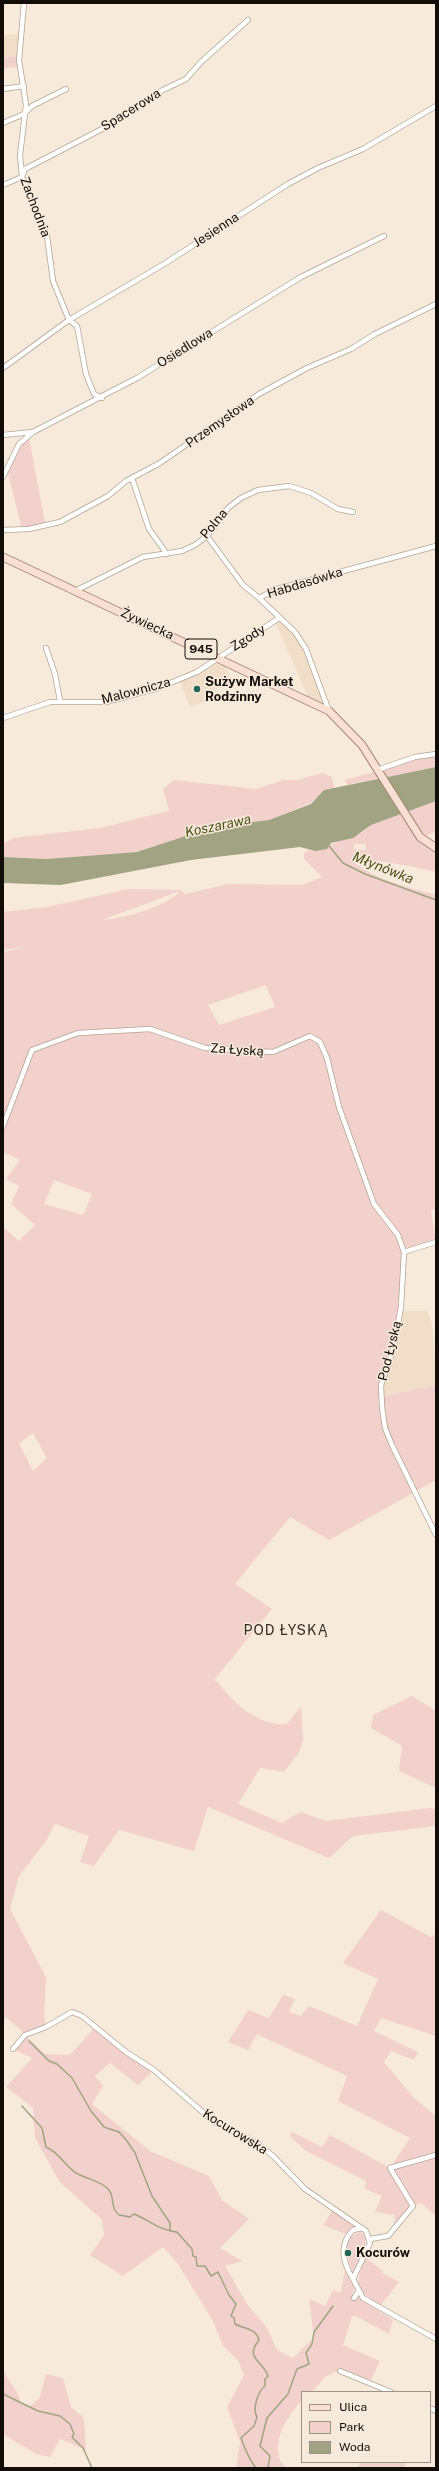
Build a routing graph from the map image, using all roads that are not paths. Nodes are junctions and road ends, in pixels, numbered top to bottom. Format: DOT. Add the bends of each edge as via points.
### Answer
graph roads {
  1 [pos="24,3"];
  2 [pos="248,20"];
  3 [pos="24,86"];
  4 [pos="3,89"];
  5 [pos="66,89"];
  6 [pos="436,106"];
  7 [pos="24,114"];
  8 [pos="3,123"];
  9 [pos="22,177"];
  10 [pos="3,185"];
  11 [pos="384,236"];
  12 [pos="436,304"];
  13 [pos="69,320"];
  14 [pos="3,368"];
  15 [pos="102,398"];
  16 [pos="33,432"];
  17 [pos="3,435"];
  18 [pos="3,477"];
  19 [pos="132,478"];
  20 [pos="353,512"];
  21 [pos="3,530"];
  22 [pos="207,536"];
  23 [pos="436,546"];
  24 [pos="167,554"];
  25 [pos="3,557"];
  26 [pos="75,591"];
  27 [pos="259,598"];
  28 [pos="279,618"];
  29 [pos="46,648"];
  30 [pos="218,657"];
  31 [pos="60,701"];
  32 [pos="329,711"];
  33 [pos="3,718"];
  34 [pos="436,754"];
  35 [pos="377,770"];
  36 [pos="436,848"];
  37 [pos="3,1126"];
  38 [pos="436,1242"];
  39 [pos="404,1252"];
  40 [pos="436,1535"];
  41 [pos="13,2049"];
  42 [pos="436,2155"];
  43 [pos="362,2228"];
  44 [pos="370,2239"];
  45 [pos="353,2279"];
  46 [pos="358,2292"];
  47 [pos="354,2298"];
  48 [pos="436,2339"];
  49 [pos="340,2371"];
  50 [pos="389,2391"];
  1 -- 3 [label="street, Zachodnia" via="19,60"];
  2 -- 9 [label="street, Spacerowa" via="186,79 163,90 102,129 26,169"];
  3 -- 4 [label="street"];
  3 -- 7 [label="street, Zachodnia"];
  5 -- 7 [label="street" via="32,106"];
  6 -- 13 [label="street, Jesienna" via="363,149 288,184 164,264"];
  7 -- 8 [label="street"];
  7 -- 9 [label="street, Zachodnia" via="20,155"];
  9 -- 10 [label="street, Spacerowa"];
  9 -- 13 [label="street, Zachodnia" via="48,236 53,281"];
  11 -- 15 [label="street, Osiedlowa" via="301,277"];
  12 -- 19 [label="street, Przemysłowa" via="259,394 160,463"];
  13 -- 14 [label="street, Jesienna"];
  13 -- 15 [label="street, Zachodnia" via="77,326 86,374 94,394"];
  15 -- 16 [label="street, Osiedlowa"];
  16 -- 17 [label="street"];
  16 -- 18 [label="street, Osiedlowa" via="19,444"];
  19 -- 21 [label="street, Przemysłowa" via="108,496 60,522 29,529"];
  19 -- 24 [label="street" via="149,529"];
  20 -- 22 [label="street, Polna" via="338,509 311,493 289,486 276,486 258,490 241,498 228,508"];
  22 -- 24 [label="street, Polna" via="182,551"];
  22 -- 27 [label="street" via="243,585"];
  23 -- 27 [label="street, Habdasówka" via="277,589"];
  24 -- 26 [label="street, Polna" via="143,557"];
  25 -- 26 [label="main road, Żywiecka / 945"];
  26 -- 30 [label="main road, Żywiecka / 945"];
  27 -- 28 [label="street, Habdasówka"];
  28 -- 30 [label="street, Zgody"];
  28 -- 32 [label="street, Habdasówka" via="296,632 306,649"];
  29 -- 31 [label="street" via="55,674"];
  30 -- 31 [label="street, Malownicza" via="197,672 158,688 106,702"];
  30 -- 32 [label="main road, Żywiecka / 945"];
  31 -- 33 [label="street, Malownicza"];
  32 -- 35 [label="main road, Żywiecka / 945" via="349,730"];
  34 -- 35 [label="street" via="415,757"];
  35 -- 36 [label="main road, 945" via="408,822 420,837"];
  37 -- 39 [label="street, Za Łyską" via="32,1050 78,1033 150,1030 205,1048 273,1052 310,1036 320,1042 327,1058 339,1108 374,1204 398,1235"];
  38 -- 39 [label="street"];
  39 -- 40 [label="street, Pod Łyską" via="401,1307 392,1350 380,1385 382,1407 392,1445"];
  41 -- 43 [label="street, Kocurowska" via="25,2034 76,2012 126,2052 154,2070 207,2117 258,2144 305,2189"];
  42 -- 44 [label="street" via="390,2168 413,2206 388,2236"];
  43 -- 44 [label="street, Kocurowska"];
  43 -- 45 [label="street" via="353,2230 344,2244 343,2254"];
  44 -- 45 [label="street" via="368,2249"];
  45 -- 46 [label="street"];
  46 -- 47 [label="street"];
  46 -- 48 [label="street" via="379,2308"];
  49 -- 50 [label="street"];
}
